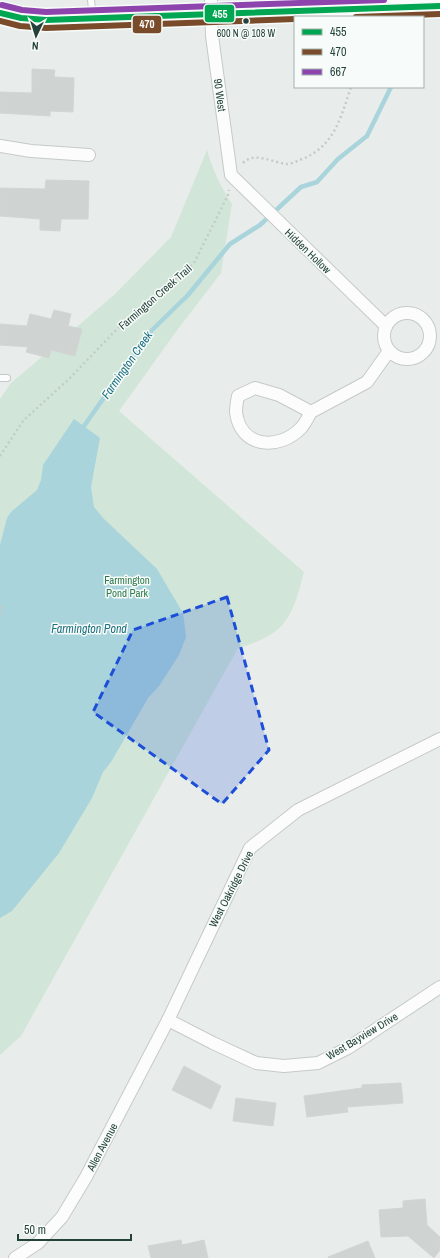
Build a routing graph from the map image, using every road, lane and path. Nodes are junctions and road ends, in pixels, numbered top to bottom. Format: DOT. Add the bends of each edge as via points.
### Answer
graph roads {
  1 [pos="92,0"];
  2 [pos="440,6"];
  3 [pos="211,7"];
  4 [pos="0,13"];
  5 [pos="94,19"];
  6 [pos="351,88"];
  7 [pos="0,146"];
  8 [pos="88,155"];
  9 [pos="231,176"];
  10 [pos="386,326"];
  11 [pos="389,351"];
  12 [pos="0,378"];
  13 [pos="7,378"];
  14 [pos="311,412"];
  15 [pos="0,456"];
  16 [pos="0,607"];
  17 [pos="0,618"];
  18 [pos="440,739"];
  19 [pos="440,987"];
  20 [pos="168,1020"];
  21 [pos="15,1258"];
  1 -- 5 [label="lane"];
  2 -- 3 [label="main road"];
  3 -- 5 [label="main road"];
  3 -- 9 [label="street, 90 West" via="212,36"];
  4 -- 5 [label="main road" via="46,20"];
  6 -- 9 [label="path" via="338,127 315,154 288,164 260,158 246,160"];
  7 -- 8 [label="street"];
  9 -- 10 [label="street, Hidden Hollow"];
  9 -- 15 [label="path, Farmington Creek Trail" via="228,195 194,263 117,330 24,421"];
  10 -- 11 [label="street" via="384,339"];
  10 -- 11 [label="street" via="397,315 413,313 426,322 431,337 429,345 418,357 403,359"];
  11 -- 14 [label="street" via="367,382"];
  12 -- 13 [label="lane"];
  14 -- 14 [label="street" via="279,395 255,388 238,396 236,411 240,426 248,436 262,443 278,443 290,437 302,428"];
  16 -- 17 [label="path" via="3,608"];
  18 -- 20 [label="street, West Oakridge Drive" via="298,810 250,848"];
  19 -- 20 [label="street, West Bayview Drive" via="348,1048 318,1063 284,1066 256,1063"];
  20 -- 21 [label="street, Allen Avenue" via="86,1177 62,1217 38,1243"];
}
